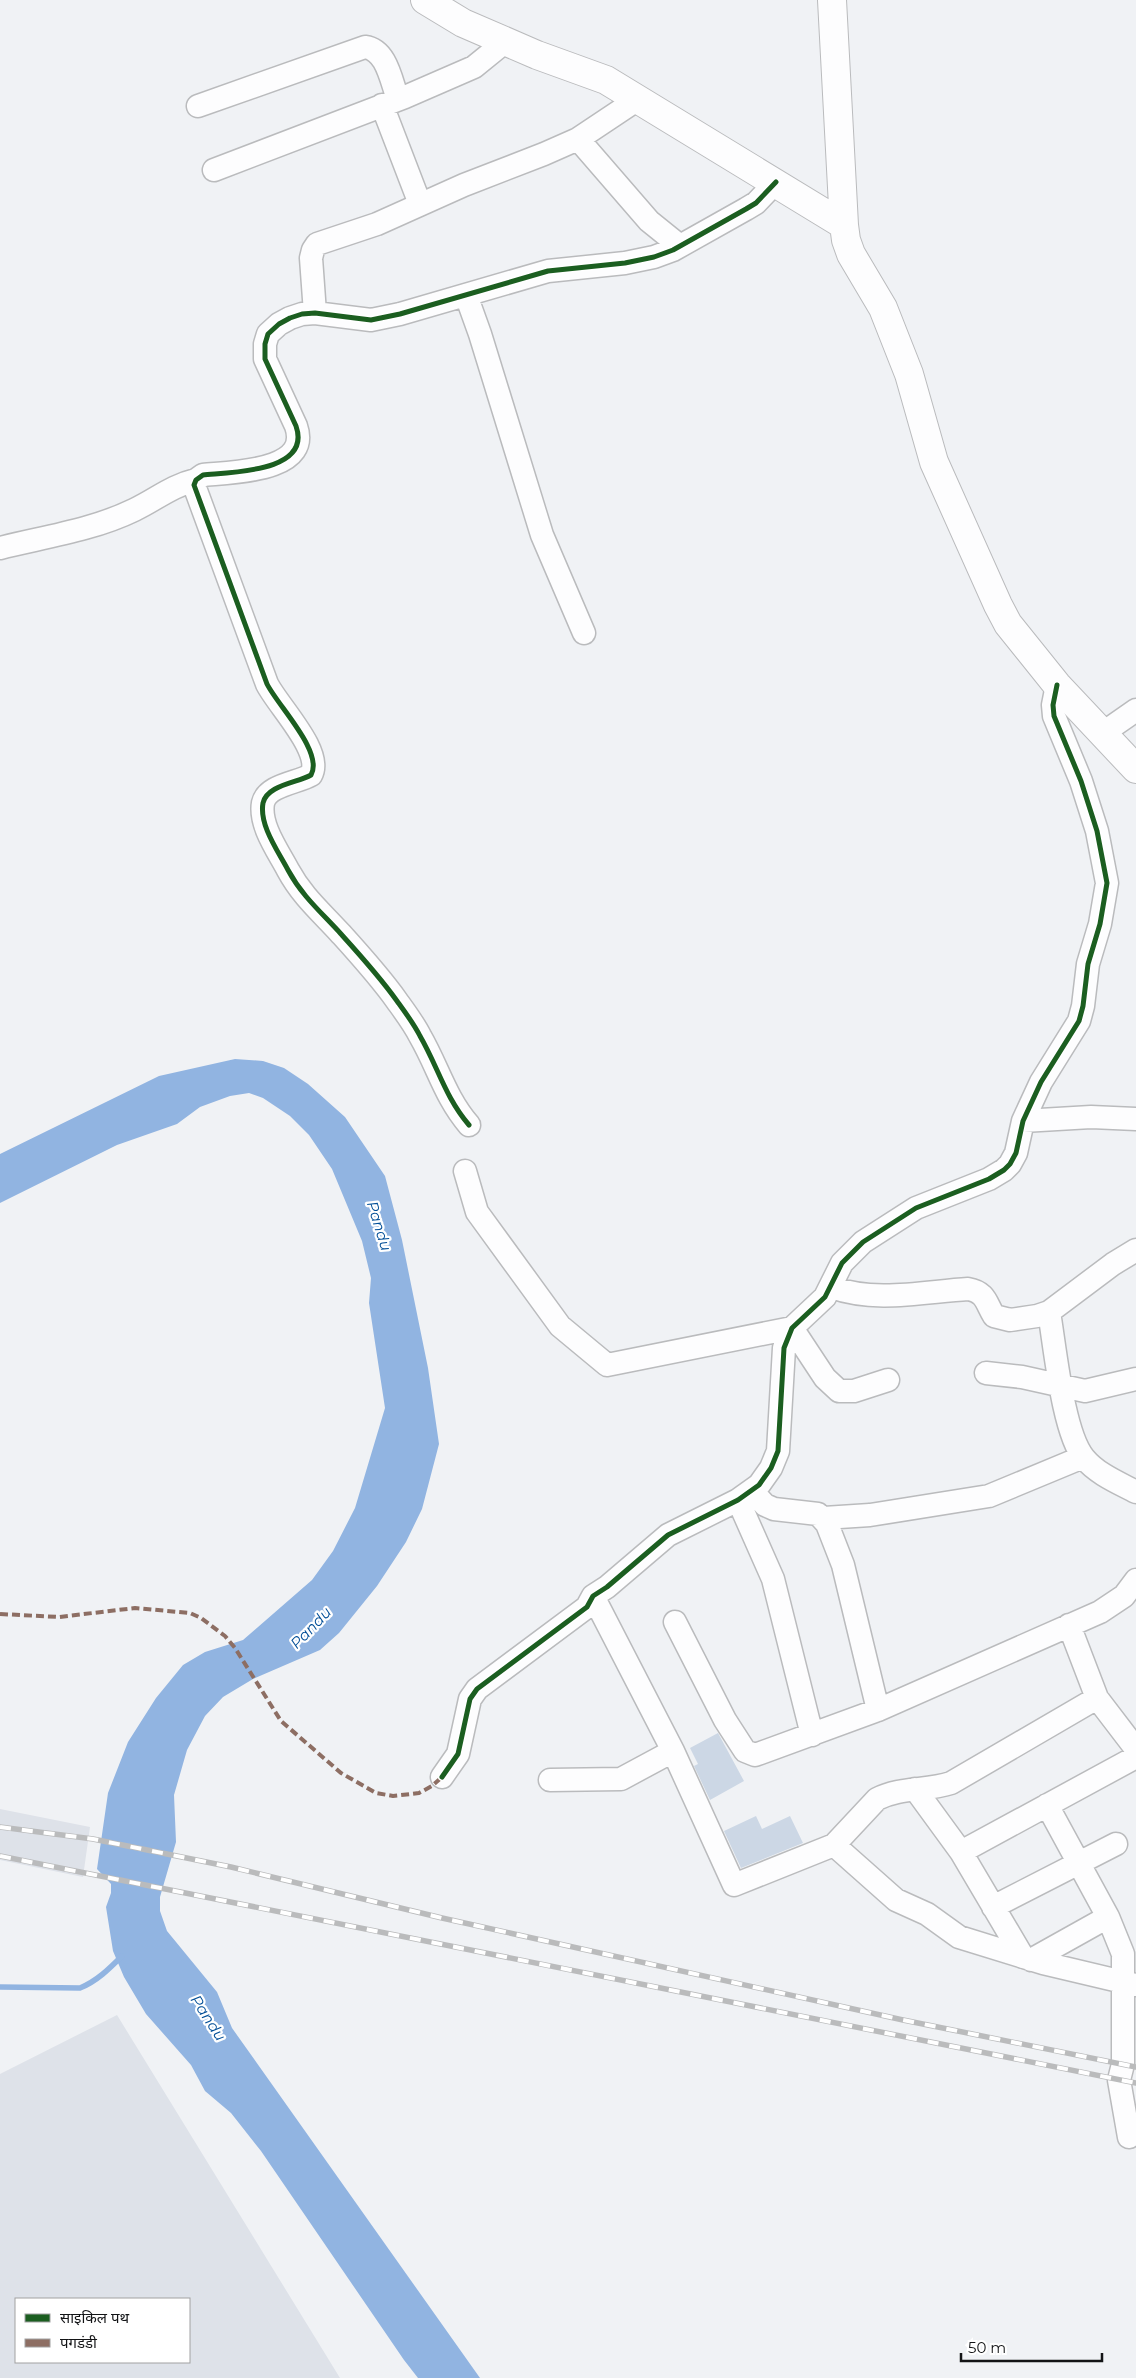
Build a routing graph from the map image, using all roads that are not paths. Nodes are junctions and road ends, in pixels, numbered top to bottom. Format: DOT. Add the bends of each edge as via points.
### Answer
graph roads {
  1 [pos="425,0"];
  2 [pos="832,0"];
  3 [pos="506,41"];
  4 [pos="638,99"];
  5 [pos="390,102"];
  6 [pos="198,106"];
  7 [pos="578,139"];
  8 [pos="214,170"];
  9 [pos="776,182"];
  10 [pos="420,204"];
  11 [pos="844,225"];
  12 [pos="680,246"];
  13 [pos="466,295"];
  14 [pos="314,313"];
  15 [pos="196,480"];
  16 [pos="0,548"];
  17 [pos="584,633"];
  18 [pos="1057,685"];
  19 [pos="1136,710"];
  20 [pos="1102,733"];
  21 [pos="1136,769"];
  22 [pos="1136,1119"];
  23 [pos="1022,1121"];
  24 [pos="469,1125"];
  25 [pos="464,1171"];
  26 [pos="1136,1250"];
  27 [pos="831,1287"];
  28 [pos="1049,1312"];
  29 [pos="792,1328"];
  30 [pos="986,1373"];
  31 [pos="1136,1379"];
  32 [pos="888,1380"];
  33 [pos="1061,1386"];
  34 [pos="1083,1457"];
  35 [pos="1136,1492"];
  36 [pos="745,1496"];
  37 [pos="824,1518"];
  38 [pos="1136,1580"];
  39 [pos="593,1596"];
  40 [pos="675,1622"];
  41 [pos="1069,1625"];
  42 [pos="1097,1698"];
  43 [pos="878,1710"];
  44 [pos="812,1735"];
  45 [pos="1136,1749"];
  46 [pos="673,1751"];
  47 [pos="1136,1758"];
  48 [pos="442,1777"];
  49 [pos="550,1780"];
  50 [pos="915,1790"];
  51 [pos="1047,1806"];
  52 [pos="1116,1844"];
  53 [pos="834,1845"];
  54 [pos="961,1852"];
  55 [pos="1080,1863"];
  56 [pos="993,1907"];
  57 [pos="1108,1917"];
  58 [pos="1027,1958"];
  59 [pos="1132,1983"];
  60 [pos="1130,2137"];
  1 -- 3 [label="street" via="463,23"];
  2 -- 11 [label="street"];
  3 -- 4 [label="street" via="606,80"];
  3 -- 5 [label="street" via="474,67"];
  4 -- 7 [label="street"];
  4 -- 9 [label="street"];
  5 -- 6 [label="street" via="382,56 373,48 365,47"];
  5 -- 8 [label="street"];
  5 -- 10 [label="street"];
  7 -- 10 [label="street"];
  7 -- 12 [label="street" via="650,221"];
  9 -- 11 [label="street"];
  9 -- 12 [label="street" via="756,203"];
  10 -- 14 [label="street" via="376,224 317,244 312,258"];
  11 -- 18 [label="street" via="851,254 871,284 896,340 934,462 985,579 1008,624"];
  12 -- 13 [label="street" via="654,257 625,263 548,271"];
  13 -- 14 [label="street" via="370,320"];
  13 -- 17 [label="street" via="542,535"];
  14 -- 15 [label="street" via="302,314 279,324 268,334 265,344 265,359 299,435 299,444 294,452 273,465 257,470 203,475"];
  15 -- 16 [label="street" via="179,484 134,510 103,522"];
  15 -- 24 [label="street" via="194,490 267,684 304,740 313,760 311,775 273,790 266,797 263,811 270,835 296,885 312,906 339,932 398,1002 420,1035 455,1108"];
  18 -- 20 [label="street"];
  18 -- 23 [label="street" via="1054,716 1081,781 1097,831 1107,883 1106,898 1088,964 1079,1021 1041,1082"];
  19 -- 20 [label="street"];
  20 -- 21 [label="street"];
  22 -- 23 [label="street" via="1091,1117"];
  23 -- 27 [label="street" via="1016,1153 1004,1170 923,1205 873,1234 842,1263"];
  25 -- 29 [label="street" via="477,1212 560,1326 607,1365"];
  26 -- 28 [label="street"];
  27 -- 28 [label="street" via="858,1295 882,1297 968,1289 986,1298 994,1316 1000,1319"];
  27 -- 29 [label="street"];
  28 -- 33 [label="street"];
  29 -- 32 [label="street" via="825,1378 839,1391 854,1391"];
  29 -- 36 [label="street" via="784,1348 778,1451 771,1468"];
  30 -- 33 [label="street"];
  31 -- 33 [label="street" via="1093,1390"];
  33 -- 34 [label="street" via="1072,1436"];
  34 -- 35 [label="street" via="1109,1478"];
  34 -- 37 [label="street" via="989,1496 870,1515"];
  36 -- 37 [label="street" via="774,1509 811,1513"];
  36 -- 39 [label="street" via="668,1534 608,1587"];
  36 -- 44 [label="street" via="773,1579"];
  37 -- 43 [label="street" via="843,1565"];
  38 -- 41 [label="street" via="1124,1596 1100,1612"];
  39 -- 46 [label="street"];
  39 -- 48 [label="street" via="587,1607 477,1689 470,1700 458,1754"];
  40 -- 44 [label="street" via="725,1720 745,1751 755,1754"];
  41 -- 42 [label="street"];
  41 -- 43 [label="street"];
  42 -- 45 [label="street"];
  42 -- 50 [label="street" via="951,1783"];
  43 -- 44 [label="street"];
  46 -- 49 [label="street" via="621,1779"];
  46 -- 53 [label="street" via="734,1885"];
  47 -- 51 [label="street"];
  50 -- 53 [label="street" via="877,1798"];
  50 -- 54 [label="street"];
  51 -- 54 [label="street"];
  51 -- 55 [label="street"];
  52 -- 55 [label="street"];
  53 -- 58 [label="street" via="896,1900 927,1914 959,1937"];
  54 -- 56 [label="street"];
  55 -- 56 [label="street"];
  55 -- 57 [label="street"];
  56 -- 58 [label="street"];
  57 -- 58 [label="street"];
  57 -- 59 [label="street" via="1123,1954 1125,1972"];
  58 -- 59 [label="street"];
  59 -- 60 [label="street" via="1119,2080"];
}
